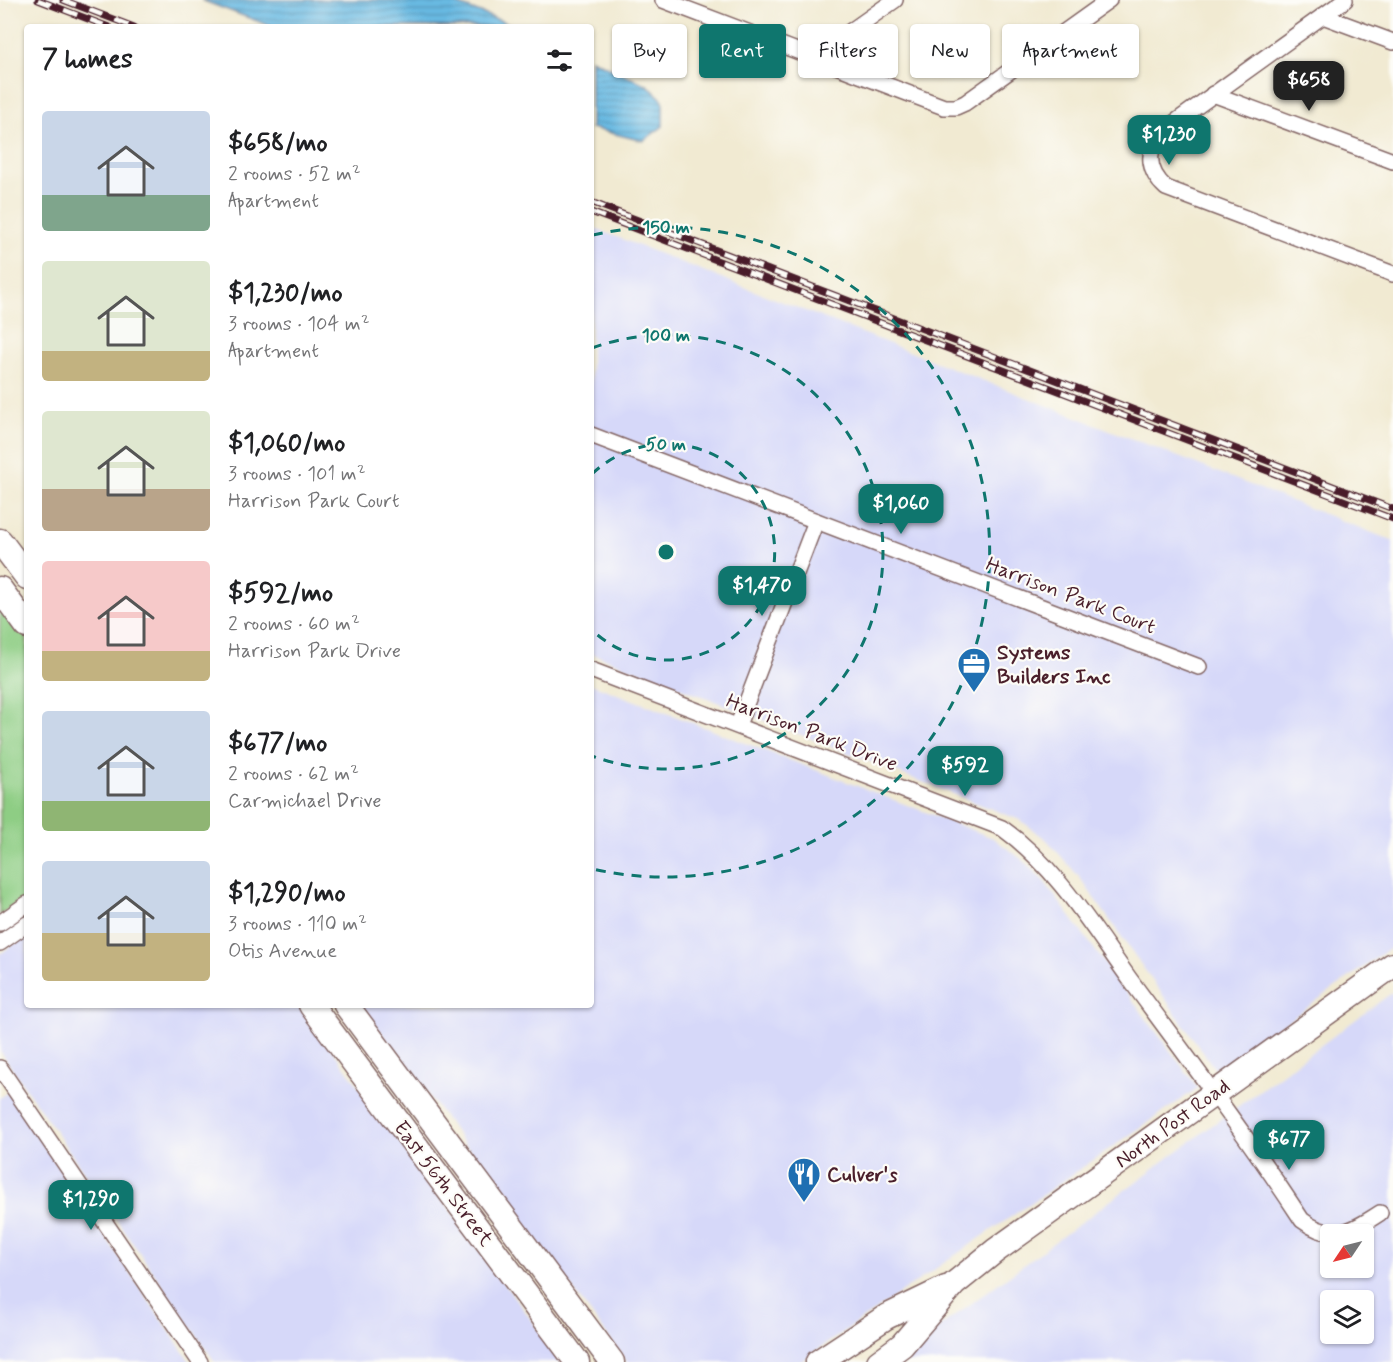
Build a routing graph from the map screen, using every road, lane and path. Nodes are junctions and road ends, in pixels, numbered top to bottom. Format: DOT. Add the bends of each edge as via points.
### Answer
graph roads {
  1 [pos="663,0"];
  2 [pos="702,0"];
  3 [pos="895,0"];
  4 [pos="1109,0"];
  5 [pos="1346,0"];
  6 [pos="689,10"];
  7 [pos="1323,16"];
  8 [pos="861,24"];
  9 [pos="1393,42"];
  10 [pos="798,51"];
  11 [pos="870,78"];
  12 [pos="1213,94"];
  13 [pos="1393,161"];
  14 [pos="1393,274"];
  15 [pos="594,436"];
  16 [pos="816,521"];
  17 [pos="0,541"];
  18 [pos="0,561"];
  19 [pos="24,573"];
  20 [pos="0,589"];
  21 [pos="24,589"];
  22 [pos="24,622"];
  23 [pos="1199,667"];
  24 [pos="594,671"];
  25 [pos="738,725"];
  26 [pos="24,906"];
  27 [pos="0,923"];
  28 [pos="24,926"];
  29 [pos="0,943"];
  30 [pos="1393,965"];
  31 [pos="313,1008"];
  32 [pos="348,1008"];
  33 [pos="354,1062"];
  34 [pos="3,1079"];
  35 [pos="1213,1092"];
  36 [pos="442,1134"];
  37 [pos="456,1199"];
  38 [pos="1380,1213"];
  39 [pos="525,1246"];
  40 [pos="954,1284"];
  41 [pos="200,1362"];
  42 [pos="577,1362"];
  43 [pos="612,1362"];
  44 [pos="818,1362"];
  45 [pos="879,1362"];
  1 -- 6 [label="street"];
  2 -- 6 [label="street"];
  3 -- 8 [label="street"];
  4 -- 11 [label="street" via="956,107"];
  5 -- 7 [label="street"];
  6 -- 10 [label="street"];
  7 -- 9 [label="street"];
  7 -- 12 [label="street"];
  12 -- 13 [label="street"];
  12 -- 14 [label="street" via="1154,140 1151,165 1166,188"];
  15 -- 16 [label="street, Harrison Park Court"];
  16 -- 23 [label="street, Harrison Park Court"];
  16 -- 25 [label="street"];
  17 -- 19 [label="main road"];
  18 -- 21 [label="main road"];
  20 -- 22 [label="main road"];
  24 -- 25 [label="street, Harrison Park Drive"];
  25 -- 35 [label="street, Harrison Park Drive" via="990,823 1012,836 1062,885"];
  26 -- 27 [label="street"];
  28 -- 29 [label="street"];
  30 -- 35 [label="main road, North Post Road"];
  31 -- 33 [label="main road, East 56th Street"];
  32 -- 36 [label="main road, East 56th Street"];
  33 -- 36 [label="main road" via="369,1067 385,1082 427,1134"];
  33 -- 37 [label="main road, East 56th Street"];
  34 -- 41 [label="street"];
  35 -- 38 [label="street, Harrison Park Drive" via="1302,1220 1327,1233 1341,1233 1356,1229"];
  35 -- 40 [label="main road, North Post Road"];
  36 -- 39 [label="main road, East 56th Street"];
  37 -- 39 [label="main road" via="464,1194 471,1196 502,1236 514,1245"];
  37 -- 42 [label="main road, East 56th Street"];
  39 -- 43 [label="main road, East 56th Street"];
  40 -- 44 [label="main road, North Post Road" via="886,1317"];
  40 -- 45 [label="main road, North Post Road" via="903,1345"];
}
